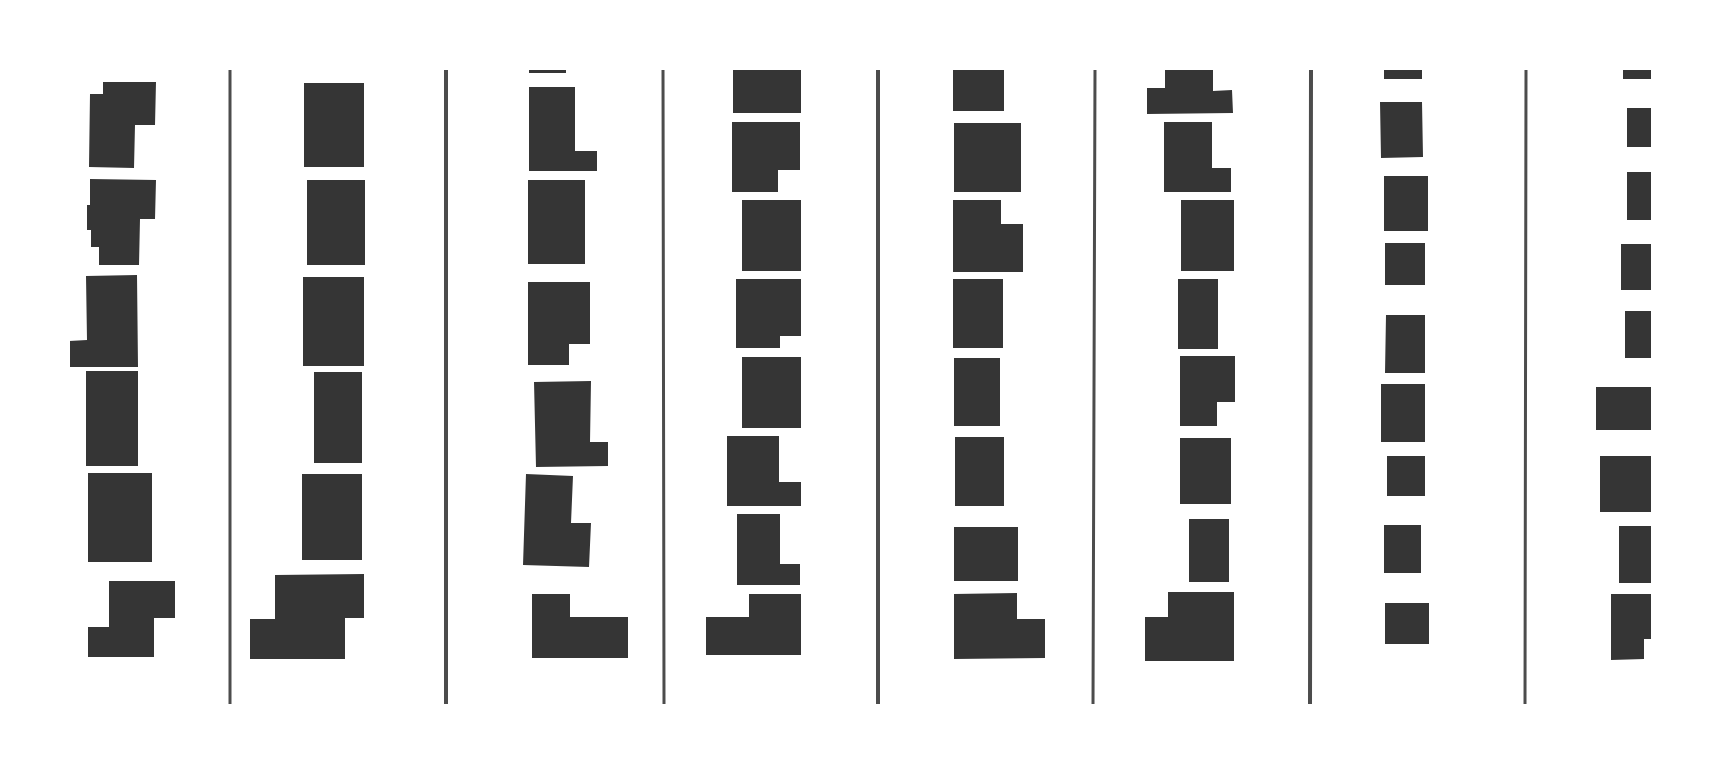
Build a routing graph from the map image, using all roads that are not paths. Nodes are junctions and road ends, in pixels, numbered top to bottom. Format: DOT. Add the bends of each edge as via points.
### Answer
graph roads {
  1 [pos="230,69"];
  2 [pos="446,69"];
  3 [pos="663,69"];
  4 [pos="878,69"];
  5 [pos="1095,69"];
  6 [pos="1310,69"];
  7 [pos="1526,69"];
  8 [pos="230,705"];
  9 [pos="446,705"];
  10 [pos="664,705"];
  11 [pos="878,705"];
  12 [pos="1094,705"];
  13 [pos="1310,705"];
  14 [pos="1524,705"];
  1 -- 8 [label="lane"];
  2 -- 9 [label="street"];
  3 -- 10 [label="lane"];
  4 -- 11 [label="street"];
  5 -- 12 [label="lane"];
  6 -- 13 [label="street"];
  7 -- 14 [label="lane"];
}
